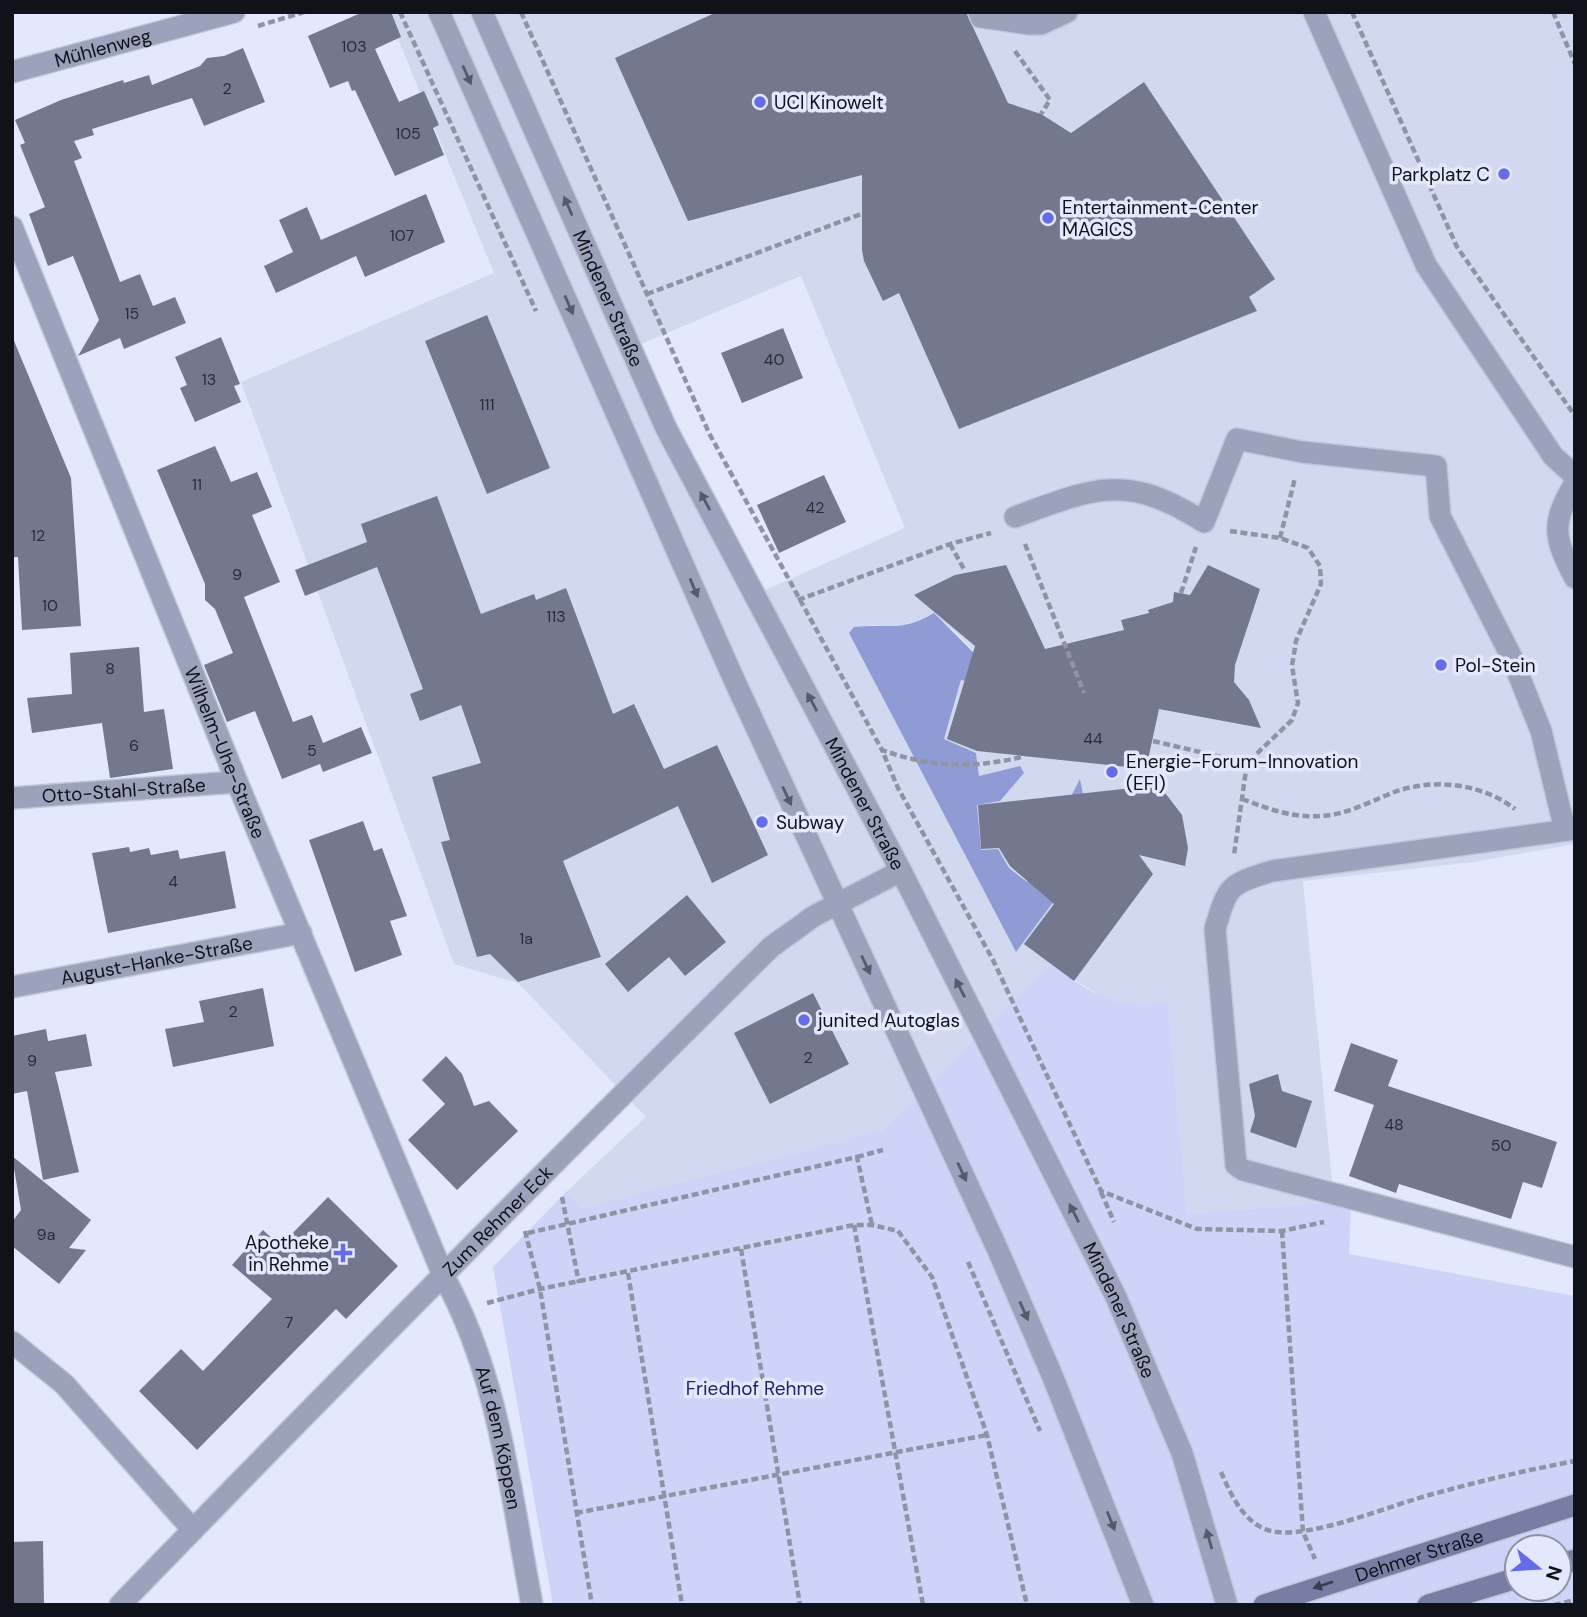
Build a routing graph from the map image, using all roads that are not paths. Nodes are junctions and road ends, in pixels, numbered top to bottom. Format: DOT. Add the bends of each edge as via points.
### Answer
graph roads {
  1 [pos="234,12"];
  2 [pos="439,12"];
  3 [pos="482,12"];
  4 [pos="979,12"];
  5 [pos="1067,12"];
  6 [pos="1314,12"];
  7 [pos="1016,18"];
  8 [pos="12,72"];
  9 [pos="12,227"];
  10 [pos="1575,476"];
  11 [pos="1575,483"];
  12 [pos="1015,517"];
  13 [pos="1575,578"];
  14 [pos="237,782"];
  15 [pos="12,798"];
  16 [pos="1570,830"];
  17 [pos="901,871"];
  18 [pos="838,903"];
  19 [pos="302,933"];
  20 [pos="12,988"];
  21 [pos="1575,1256"];
  22 [pos="444,1277"];
  23 [pos="12,1342"];
  24 [pos="1575,1505"];
  25 [pos="193,1530"];
  26 [pos="1503,1582"];
  27 [pos="120,1605"];
  28 [pos="532,1605"];
  29 [pos="1143,1605"];
  30 [pos="1227,1605"];
  31 [pos="1264,1605"];
  32 [pos="1428,1605"];
  1 -- 8 [label="street, Mühlenweg"];
  2 -- 18 [label="street, Mindener Straße, one-way" via="731,673"];
  17 -- 3 [label="street, Mindener Straße, one-way" via="666,428"];
  4 -- 7 [label="street" via="981,17"];
  5 -- 7 [label="street" via="1041,24"];
  6 -- 10 [label="street" via="1426,265 1553,456"];
  9 -- 14 [label="street, Wilhelm-Uhe-Straße"];
  11 -- 13 [label="street" via="1559,509 1558,546"];
  12 -- 16 [label="street" via="1071,496 1117,488 1170,501 1204,522 1237,439 1302,452 1436,466 1440,516 1511,656 1541,731"];
  14 -- 15 [label="street, Otto-Stahl-Straße"];
  14 -- 19 [label="street, Wilhelm-Uhe-Straße"];
  16 -- 21 [label="street" via="1272,871 1238,882 1225,895 1215,929 1236,1165"];
  17 -- 18 [label="street, Zum Rehmer Eck"];
  30 -- 17 [label="street, Mindener Straße, one-way" via="1182,1453 1144,1360"];
  18 -- 22 [label="street, Zum Rehmer Eck" via="771,947 505,1210"];
  18 -- 29 [label="street, Mindener Straße, one-way" via="1041,1350"];
  19 -- 20 [label="street, August-Hanke-Straße"];
  19 -- 22 [label="street, Wilhelm-Uhe-Straße"];
  22 -- 25 [label="street, Zum Rehmer Eck"];
  22 -- 28 [label="street, Auf dem Köppen" via="464,1312 495,1410"];
  23 -- 25 [label="street" via="64,1384"];
  24 -- 31 [label="main road, Dehmer Straße, one-way"];
  25 -- 27 [label="street, Zum Rehmer Eck"];
  26 -- 32 [label="main road"];
}
